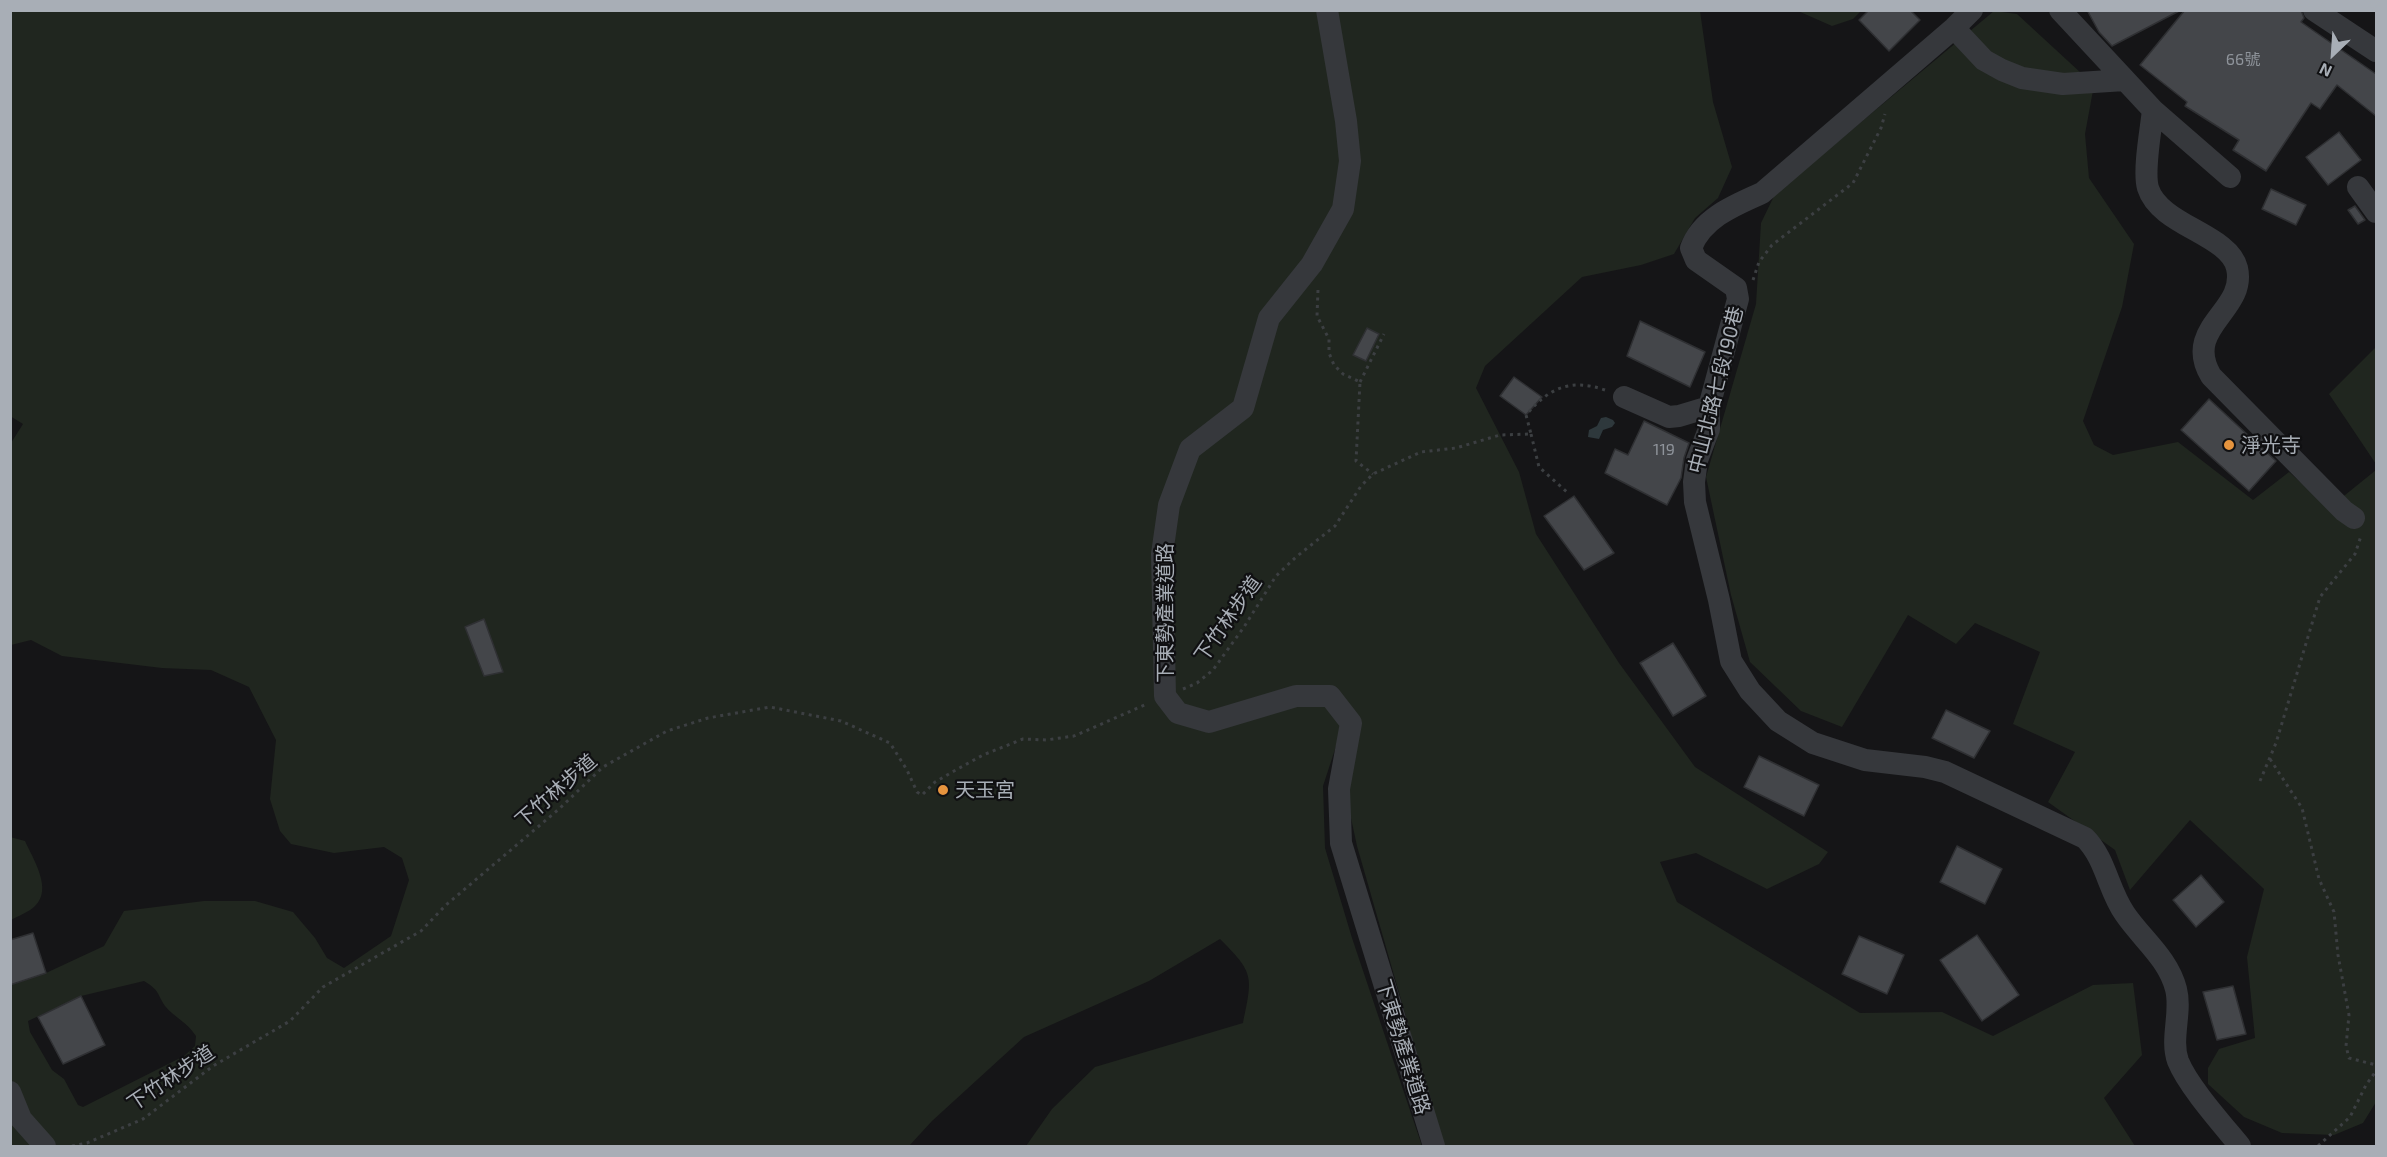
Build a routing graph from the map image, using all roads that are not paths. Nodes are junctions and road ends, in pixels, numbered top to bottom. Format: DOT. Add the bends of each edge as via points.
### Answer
graph roads {
  1 [pos="1327,10"];
  2 [pos="1972,10"];
  3 [pos="2060,10"];
  4 [pos="2314,10"];
  5 [pos="1954,28"];
  6 [pos="2376,51"];
  7 [pos="2125,80"];
  8 [pos="2153,110"];
  9 [pos="2230,177"];
  10 [pos="2358,187"];
  11 [pos="2376,212"];
  12 [pos="1624,397"];
  13 [pos="1709,407"];
  14 [pos="2354,518"];
  15 [pos="10,1092"];
  16 [pos="45,1146"];
  17 [pos="1434,1146"];
  18 [pos="2240,1146"];
  1 -- 17 [label="street, 下東勢產業道路" via="1350,161 1343,209 1312,264 1269,318 1243,408 1190,449 1169,505 1162,554 1165,696 1178,713 1209,722 1296,696 1330,696 1351,723 1339,789 1341,843"];
  2 -- 5 [label="street, 中山北路七段190巷"];
  3 -- 7 [label="street"];
  4 -- 6 [label="street"];
  5 -- 7 [label="street" via="1984,60 2022,78 2063,84"];
  5 -- 13 [label="street, 中山北路七段190巷" via="1762,193 1725,210 1695,237 1691,248 1696,260 1736,288 1738,299"];
  7 -- 8 [label="street"];
  8 -- 9 [label="street"];
  8 -- 14 [label="street" via="2147,172 2153,198 2175,219 2228,251 2237,267 2238,283 2204,342 2205,365 2211,376"];
  10 -- 11 [label="street"];
  12 -- 13 [label="street" via="1669,417"];
  13 -- 18 [label="street, 中山北路七段190巷" via="1709,429 1696,460 1695,502 1731,661 1750,691 1778,721 1813,743 1865,760 1945,772 2085,838 2095,848 2124,914 2170,973 2177,990 2178,1060"];
  15 -- 16 [label="street" via="21,1119"];
}
